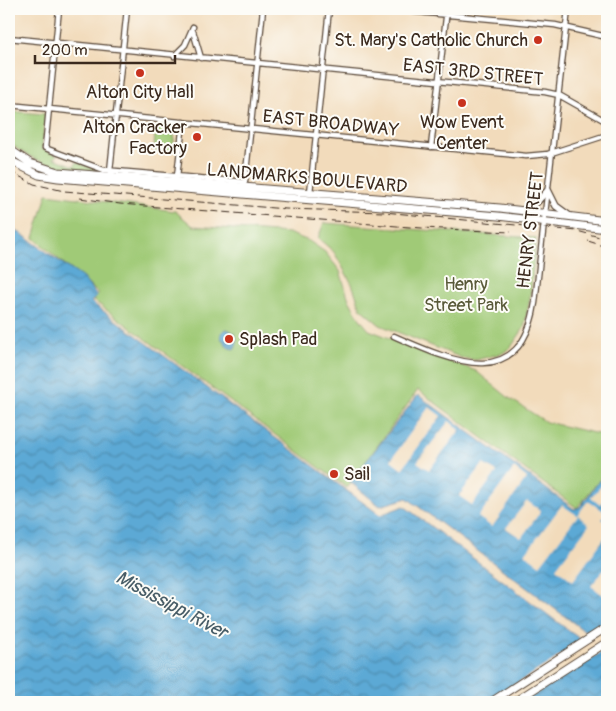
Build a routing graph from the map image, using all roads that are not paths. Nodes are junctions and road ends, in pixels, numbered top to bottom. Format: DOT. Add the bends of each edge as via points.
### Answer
graph roads {
  1 [pos="59,9"];
  2 [pos="127,9"];
  3 [pos="263,9"];
  4 [pos="329,9"];
  5 [pos="385,9"];
  6 [pos="447,9"];
  7 [pos="568,9"];
  8 [pos="446,15"];
  9 [pos="566,28"];
  10 [pos="607,37"];
  11 [pos="9,38"];
  12 [pos="56,44"];
  13 [pos="123,50"];
  14 [pos="174,56"];
  15 [pos="201,58"];
  16 [pos="258,64"];
  17 [pos="322,70"];
  18 [pos="439,82"];
  19 [pos="559,95"];
  20 [pos="10,106"];
  21 [pos="48,109"];
  22 [pos="116,116"];
  23 [pos="183,122"];
  24 [pos="607,122"];
  25 [pos="250,129"];
  26 [pos="607,135"];
  27 [pos="316,136"];
  28 [pos="431,147"];
  29 [pos="9,149"];
  30 [pos="552,153"];
  31 [pos="9,160"];
  32 [pos="110,171"];
  33 [pos="177,177"];
  34 [pos="548,190"];
  35 [pos="310,193"];
  36 [pos="522,210"];
  37 [pos="546,213"];
  38 [pos="571,217"];
  39 [pos="545,221"];
  40 [pos="607,221"];
  41 [pos="607,229"];
  42 [pos="394,336"];
  43 [pos="607,626"];
  44 [pos="607,642"];
  45 [pos="491,702"];
  46 [pos="514,702"];
  1 -- 12 [label="street"];
  2 -- 13 [label="street"];
  3 -- 16 [label="street"];
  4 -- 17 [label="street"];
  5 -- 8 [label="street"];
  6 -- 8 [label="street"];
  7 -- 9 [label="street, HENRY STREET"];
  8 -- 9 [label="street"];
  8 -- 18 [label="street"];
  9 -- 10 [label="street"];
  9 -- 19 [label="street, HENRY STREET"];
  11 -- 12 [label="street, EAST 3RD STREET"];
  12 -- 13 [label="street, EAST 3RD STREET"];
  12 -- 21 [label="street"];
  13 -- 14 [label="street, EAST 3RD STREET"];
  13 -- 22 [label="street"];
  14 -- 15 [label="street, EAST 3RD STREET"];
  14 -- 15 [label="street" via="185,45 193,27"];
  15 -- 16 [label="street, EAST 3RD STREET"];
  16 -- 17 [label="street, EAST 3RD STREET"];
  16 -- 25 [label="street"];
  17 -- 18 [label="street, EAST 3RD STREET"];
  17 -- 27 [label="street"];
  18 -- 19 [label="street, EAST 3RD STREET"];
  18 -- 28 [label="street"];
  19 -- 24 [label="street"];
  19 -- 30 [label="street, HENRY STREET"];
  20 -- 21 [label="street, EAST BROADWAY"];
  21 -- 22 [label="street, EAST BROADWAY"];
  21 -- 32 [label="street" via="45,148"];
  22 -- 23 [label="street, EAST BROADWAY"];
  22 -- 32 [label="street"];
  23 -- 25 [label="street, EAST BROADWAY"];
  23 -- 33 [label="street"];
  25 -- 27 [label="street, EAST BROADWAY"];
  25 -- 33 [label="street" via="245,182"];
  26 -- 30 [label="street, EAST BROADWAY"];
  27 -- 28 [label="street, EAST BROADWAY"];
  27 -- 35 [label="street"];
  28 -- 30 [label="street, EAST BROADWAY" via="523,155"];
  29 -- 35 [label="highway, LANDMARKS BOULEVARD" via="30,163 58,172"];
  30 -- 34 [label="street, HENRY STREET"];
  31 -- 39 [label="highway, LANDMARKS BOULEVARD" via="40,175 67,179"];
  32 -- 33 [label="street"];
  34 -- 36 [label="main road" via="537,202"];
  34 -- 37 [label="street, HENRY STREET"];
  34 -- 38 [label="main road" via="556,206"];
  35 -- 36 [label="highway, LANDMARKS BOULEVARD"];
  36 -- 37 [label="highway, LANDMARKS BOULEVARD"];
  37 -- 38 [label="highway, LANDMARKS BOULEVARD"];
  37 -- 39 [label="street, HENRY STREET"];
  38 -- 40 [label="highway, LANDMARKS BOULEVARD"];
  39 -- 41 [label="highway, LANDMARKS BOULEVARD"];
  39 -- 42 [label="street, HENRY STREET" via="531,323 521,343 510,354 495,362 464,364"];
  43 -- 45 [label="highway"];
  44 -- 46 [label="highway"];
}
